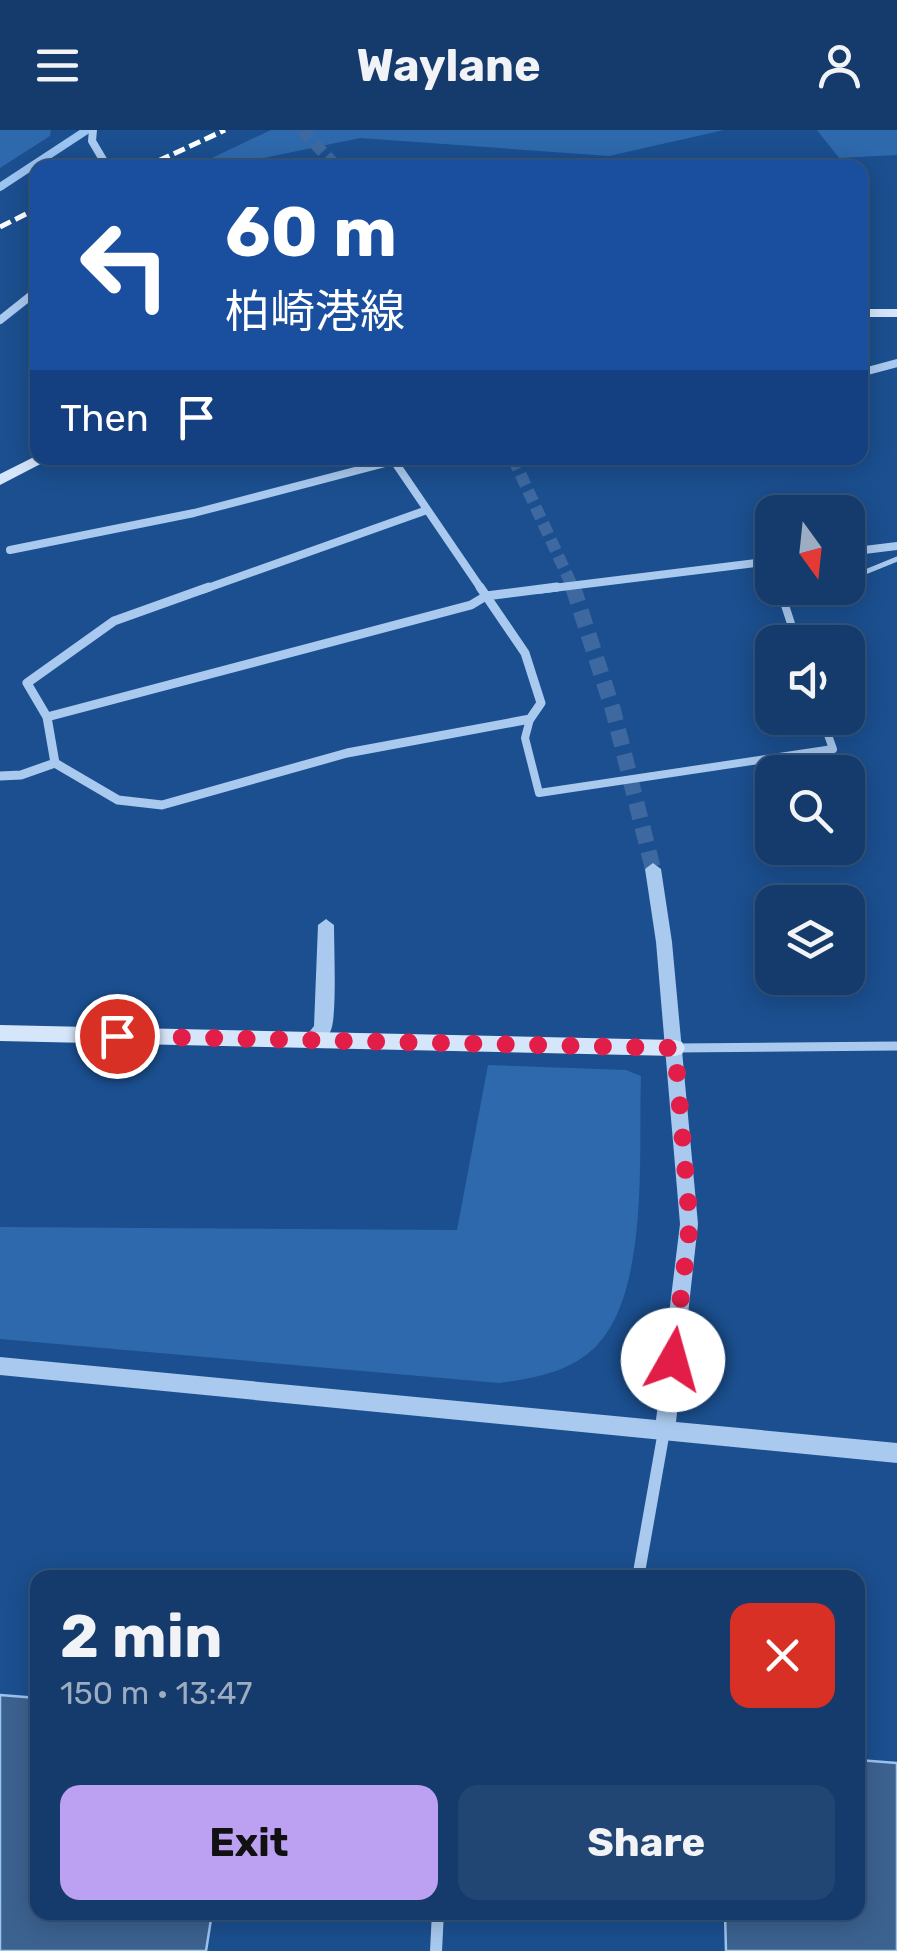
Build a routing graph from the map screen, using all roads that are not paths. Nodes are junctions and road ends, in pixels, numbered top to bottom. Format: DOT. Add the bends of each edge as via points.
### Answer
graph roads {
  1 [pos="93,130"];
  2 [pos="103,160"];
  3 [pos="30,296"];
  4 [pos="868,313"];
  5 [pos="897,314"];
  6 [pos="0,320"];
  7 [pos="897,363"];
  8 [pos="868,371"];
  9 [pos="30,465"];
  10 [pos="370,465"];
  11 [pos="396,465"];
  12 [pos="0,480"];
  13 [pos="426,510"];
  14 [pos="897,546"];
  15 [pos="865,550"];
  16 [pos="5,552"];
  17 [pos="897,559"];
  18 [pos="755,562"];
  19 [pos="865,572"];
  20 [pos="486,596"];
  21 [pos="46,716"];
  22 [pos="530,719"];
  23 [pos="828,735"];
  24 [pos="54,763"];
  25 [pos="0,776"];
  26 [pos="653,869"];
  27 [pos="326,924"];
  28 [pos="0,1033"];
  29 [pos="312,1040"];
  30 [pos="897,1046"];
  31 [pos="675,1048"];
  32 [pos="0,1366"];
  33 [pos="665,1429"];
  34 [pos="897,1453"];
  35 [pos="639,1570"];
  36 [pos="438,1920"];
  37 [pos="436,1951"];
  1 -- 2 [label="street"];
  3 -- 6 [label="street"];
  4 -- 5 [label="main road"];
  7 -- 8 [label="street"];
  9 -- 12 [label="main road"];
  10 -- 16 [label="street" via="194,513"];
  11 -- 13 [label="street"];
  13 -- 20 [label="street"];
  13 -- 21 [label="street" via="114,621 27,683"];
  14 -- 15 [label="street"];
  17 -- 19 [label="lane"];
  18 -- 20 [label="street"];
  20 -- 21 [label="street"];
  20 -- 22 [label="street" via="525,653 542,704"];
  21 -- 24 [label="street"];
  22 -- 23 [label="lane" via="524,738 539,793 833,749"];
  22 -- 24 [label="street" via="347,753 136,808 112,801"];
  24 -- 25 [label="street"];
  26 -- 31 [label="street"];
  27 -- 29 [label="street" via="324,1029"];
  28 -- 29 [label="main road"];
  29 -- 31 [label="main road"];
  30 -- 31 [label="street"];
  31 -- 33 [label="street" via="690,1224"];
  32 -- 33 [label="street"];
  33 -- 34 [label="street"];
  33 -- 35 [label="street"];
  36 -- 37 [label="street"];
}
